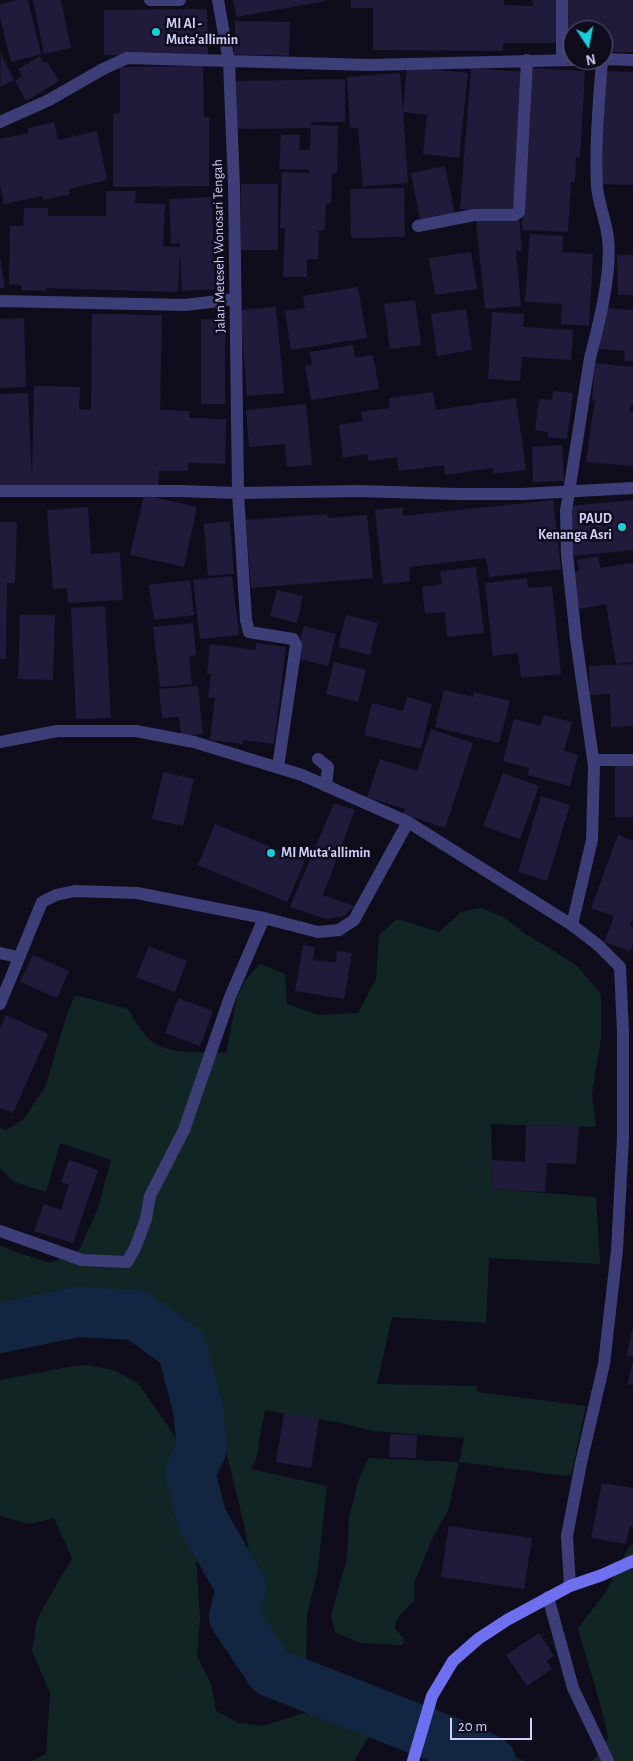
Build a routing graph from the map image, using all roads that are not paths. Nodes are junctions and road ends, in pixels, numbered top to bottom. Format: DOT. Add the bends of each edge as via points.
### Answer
graph roads {
  1 [pos="150,0"];
  2 [pos="180,0"];
  3 [pos="218,0"];
  4 [pos="562,0"];
  5 [pos="564,20"];
  6 [pos="527,60"];
  7 [pos="563,60"];
  8 [pos="613,60"];
  9 [pos="633,60"];
  10 [pos="229,62"];
  11 [pos="602,70"];
  12 [pos="0,122"];
  13 [pos="418,226"];
  14 [pos="235,298"];
  15 [pos="0,301"];
  16 [pos="633,488"];
  17 [pos="0,491"];
  18 [pos="569,492"];
  19 [pos="238,493"];
  20 [pos="0,742"];
  21 [pos="318,759"];
  22 [pos="593,760"];
  23 [pos="633,760"];
  24 [pos="278,767"];
  25 [pos="326,786"];
  26 [pos="408,822"];
  27 [pos="264,918"];
  28 [pos="572,925"];
  29 [pos="0,953"];
  30 [pos="18,957"];
  31 [pos="0,1004"];
  32 [pos="0,1231"];
  33 [pos="633,1561"];
  34 [pos="570,1586"];
  35 [pos="548,1597"];
  36 [pos="413,1761"];
  37 [pos="608,1761"];
  1 -- 2 [label="street"];
  3 -- 10 [label="street, Jalan Meteseh Wonosari Tengah"];
  4 -- 5 [label="street"];
  6 -- 7 [label="street"];
  6 -- 10 [label="street" via="369,65"];
  6 -- 13 [label="street" via="519,212 514,215 474,214"];
  8 -- 9 [label="street"];
  10 -- 12 [label="street" via="128,58"];
  10 -- 14 [label="street, Jalan Meteseh Wonosari Tengah"];
  11 -- 18 [label="street" via="597,185 608,236 608,260"];
  14 -- 15 [label="street" via="185,305"];
  14 -- 19 [label="street, Jalan Meteseh Wonosari Tengah"];
  16 -- 18 [label="street"];
  17 -- 19 [label="street" via="181,490"];
  18 -- 19 [label="street"];
  18 -- 22 [label="street" via="567,554"];
  19 -- 24 [label="street, Jalan Meteseh Wonosari Tengah" via="247,629 253,633 293,639 296,645"];
  20 -- 24 [label="street" via="57,731 136,731 194,742"];
  21 -- 25 [label="street" via="328,768"];
  22 -- 23 [label="street"];
  22 -- 28 [label="street" via="592,840"];
  24 -- 25 [label="street"];
  25 -- 26 [label="street"];
  26 -- 27 [label="street" via="354,920 339,930 318,932"];
  26 -- 28 [label="street"];
  27 -- 30 [label="street" via="137,893 75,891 42,902"];
  27 -- 32 [label="street" via="230,997 184,1130 150,1196 146,1219 127,1262 82,1260"];
  28 -- 34 [label="street" via="620,967 623,1138 617,1250 604,1364 567,1536"];
  29 -- 30 [label="street"];
  30 -- 31 [label="street"];
  33 -- 34 [label="main road"];
  34 -- 35 [label="main road"];
  35 -- 36 [label="main road" via="507,1620 453,1661 432,1696"];
  35 -- 37 [label="street" via="573,1688"];
}
